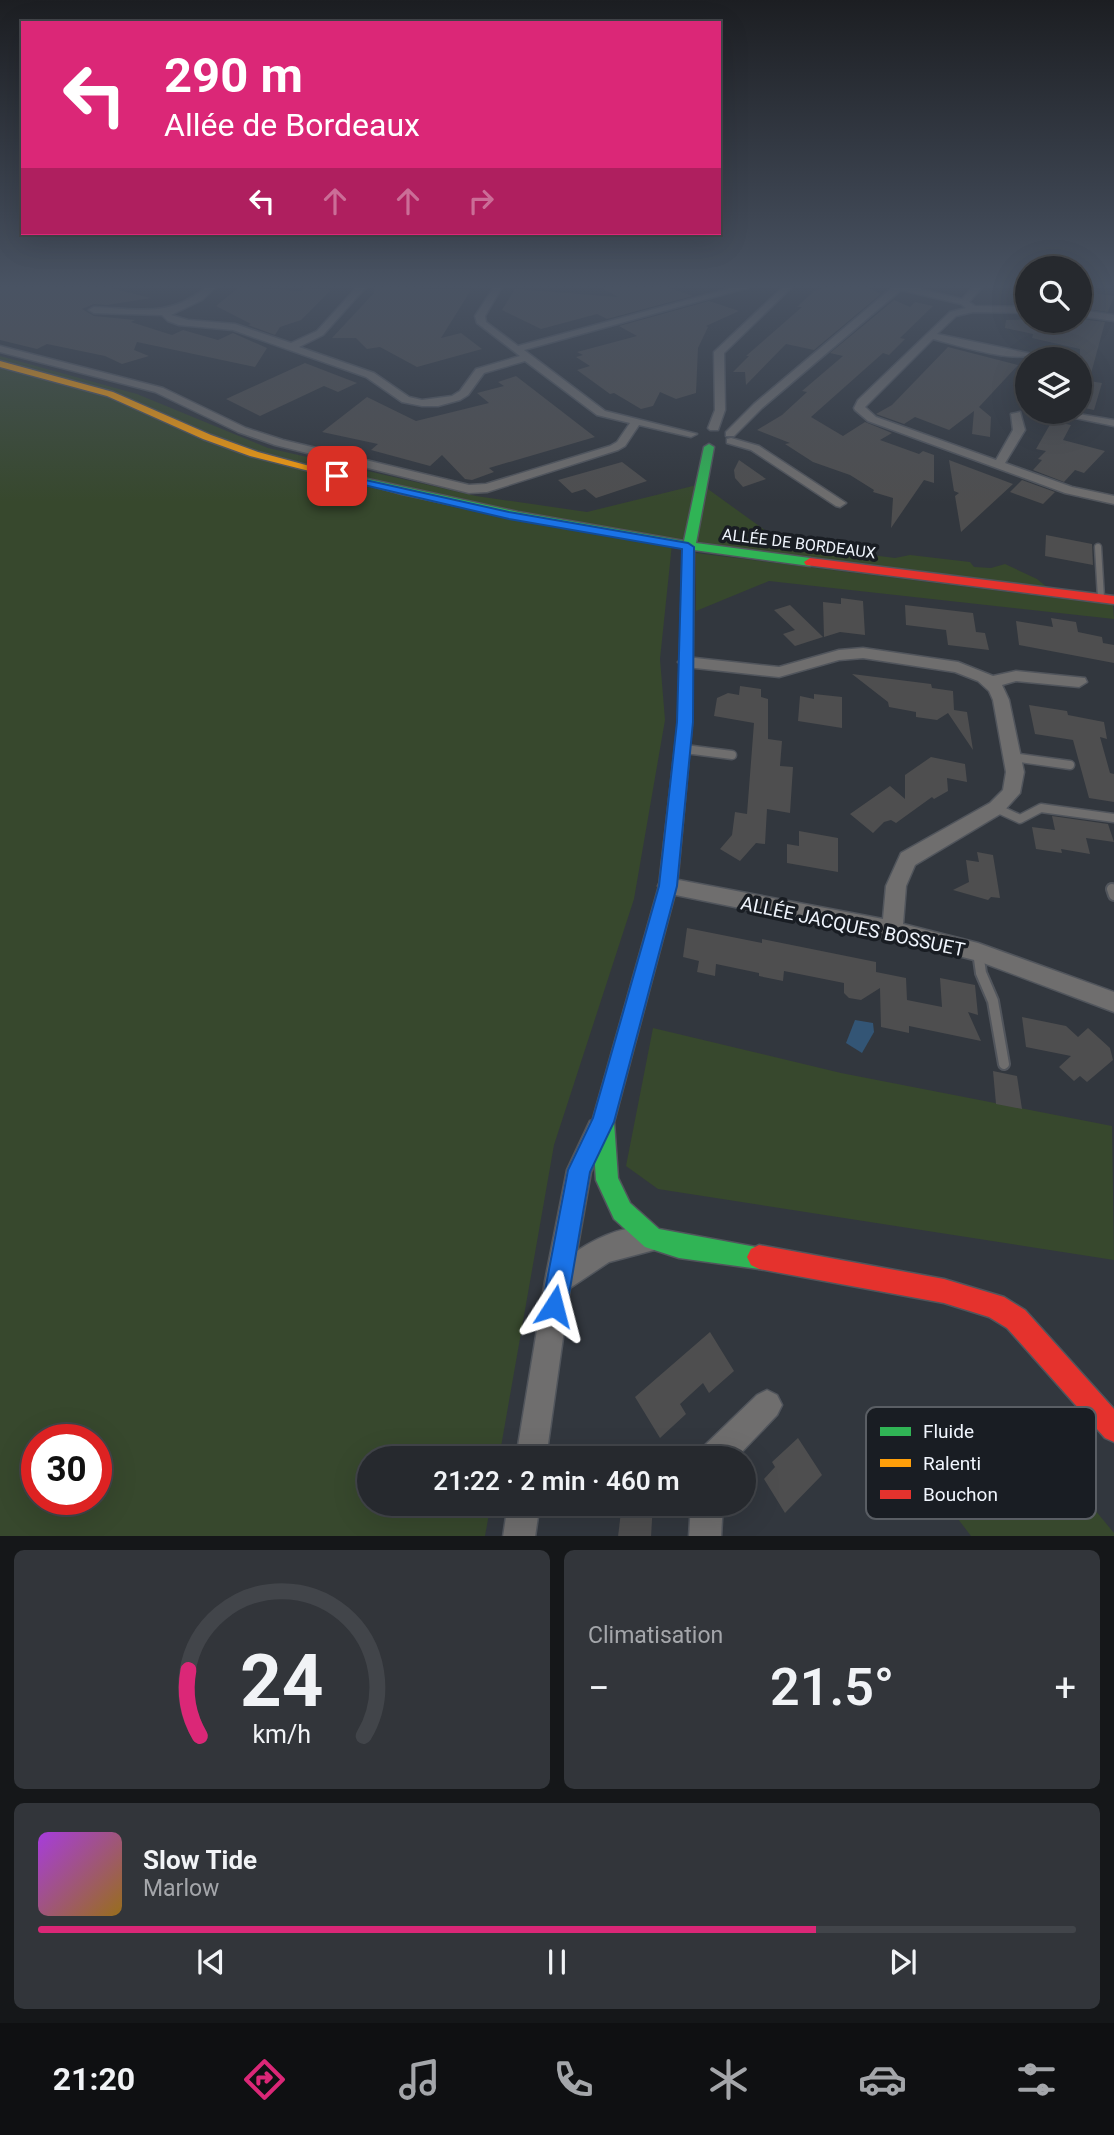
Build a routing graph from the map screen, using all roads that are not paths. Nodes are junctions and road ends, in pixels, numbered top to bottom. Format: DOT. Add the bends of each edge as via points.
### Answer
graph roads {
  1 [pos="38,359"];
  2 [pos="324,359"];
  3 [pos="521,359"];
  4 [pos="529,359"];
  5 [pos="719,359"];
  6 [pos="814,359"];
  7 [pos="908,359"];
  8 [pos="0,364"];
  9 [pos="1092,419"];
  10 [pos="636,422"];
  11 [pos="1114,423"];
  12 [pos="1018,424"];
  13 [pos="714,428"];
  14 [pos="691,434"];
  15 [pos="731,438"];
  16 [pos="709,447"];
  17 [pos="999,464"];
  18 [pos="1114,500"];
  19 [pos="840,503"];
  20 [pos="688,547"];
  21 [pos="1098,547"];
  22 [pos="1107,599"];
  23 [pos="686,662"];
  24 [pos="990,682"];
  25 [pos="1079,682"];
  26 [pos="682,748"];
  27 [pos="732,755"];
  28 [pos="1012,757"];
  29 [pos="1070,765"];
  30 [pos="996,808"];
  31 [pos="1114,818"];
  32 [pos="668,886"];
  33 [pos="892,930"];
  34 [pos="978,952"];
  35 [pos="1114,1002"];
  36 [pos="1004,1064"];
  37 [pos="603,1122"];
  38 [pos="653,1239"];
  39 [pos="558,1281"];
  40 [pos="768,1405"];
  41 [pos="1094,1407"];
  42 [pos="1096,1409"];
  43 [pos="1114,1429"];
  44 [pos="533,1446"];
  45 [pos="726,1446"];
  46 [pos="522,1516"];
  47 [pos="706,1516"];
  48 [pos="519,1536"];
  49 [pos="705,1536"];
  1 -- 10 [label="street" via="159,390 279,443 469,489 487,488 614,448"];
  2 -- 3 [label="street" via="370,375 406,400 438,403 464,393 480,371"];
  4 -- 10 [label="street" via="601,412"];
  5 -- 13 [label="street" via="720,410"];
  6 -- 15 [label="street" via="758,406"];
  7 -- 17 [label="street" via="862,402 861,411 872,419"];
  8 -- 20 [label="main road, ALLÉE DE BORDEAUX" via="110,394 206,437 278,461 509,515"];
  9 -- 11 [label="street"];
  10 -- 14 [label="street"];
  12 -- 17 [label="street" via="1019,430"];
  13 -- 14 [label="street"];
  13 -- 15 [label="street"];
  14 -- 16 [label="street" via="693,441"];
  15 -- 16 [label="street" via="723,447"];
  15 -- 19 [label="street" via="755,448"];
  16 -- 20 [label="main road"];
  17 -- 18 [label="street" via="1069,490"];
  20 -- 22 [label="main road, ALLÉE DE BORDEAUX"];
  20 -- 23 [label="main road"];
  21 -- 22 [label="lane"];
  23 -- 24 [label="street" via="779,672 863,653 958,667"];
  23 -- 26 [label="main road"];
  24 -- 25 [label="street" via="1016,676"];
  24 -- 28 [label="street" via="1001,700"];
  26 -- 27 [label="lane"];
  26 -- 32 [label="main road"];
  28 -- 29 [label="lane"];
  28 -- 30 [label="street" via="1014,783 1005,802"];
  30 -- 31 [label="lane" via="1020,819 1041,808"];
  30 -- 33 [label="street" via="908,859 899,875"];
  32 -- 33 [label="street, ALLÉE JACQUES BOSSUET"];
  32 -- 37 [label="main road"];
  33 -- 34 [label="street, ALLÉE JACQUES BOSSUET"];
  34 -- 35 [label="street, ALLÉE JACQUES BOSSUET"];
  34 -- 36 [label="lane" via="993,1001"];
  37 -- 38 [label="main road" via="604,1166 613,1196 632,1222"];
  37 -- 39 [label="street" via="579,1170"];
  38 -- 39 [label="street" via="612,1245"];
  38 -- 41 [label="main road" via="944,1291 995,1306 1016,1319"];
  39 -- 44 [label="street"];
  40 -- 45 [label="street"];
  42 -- 43 [label="main road"];
  46 -- 48 [label="street"];
  47 -- 49 [label="street"];
}
